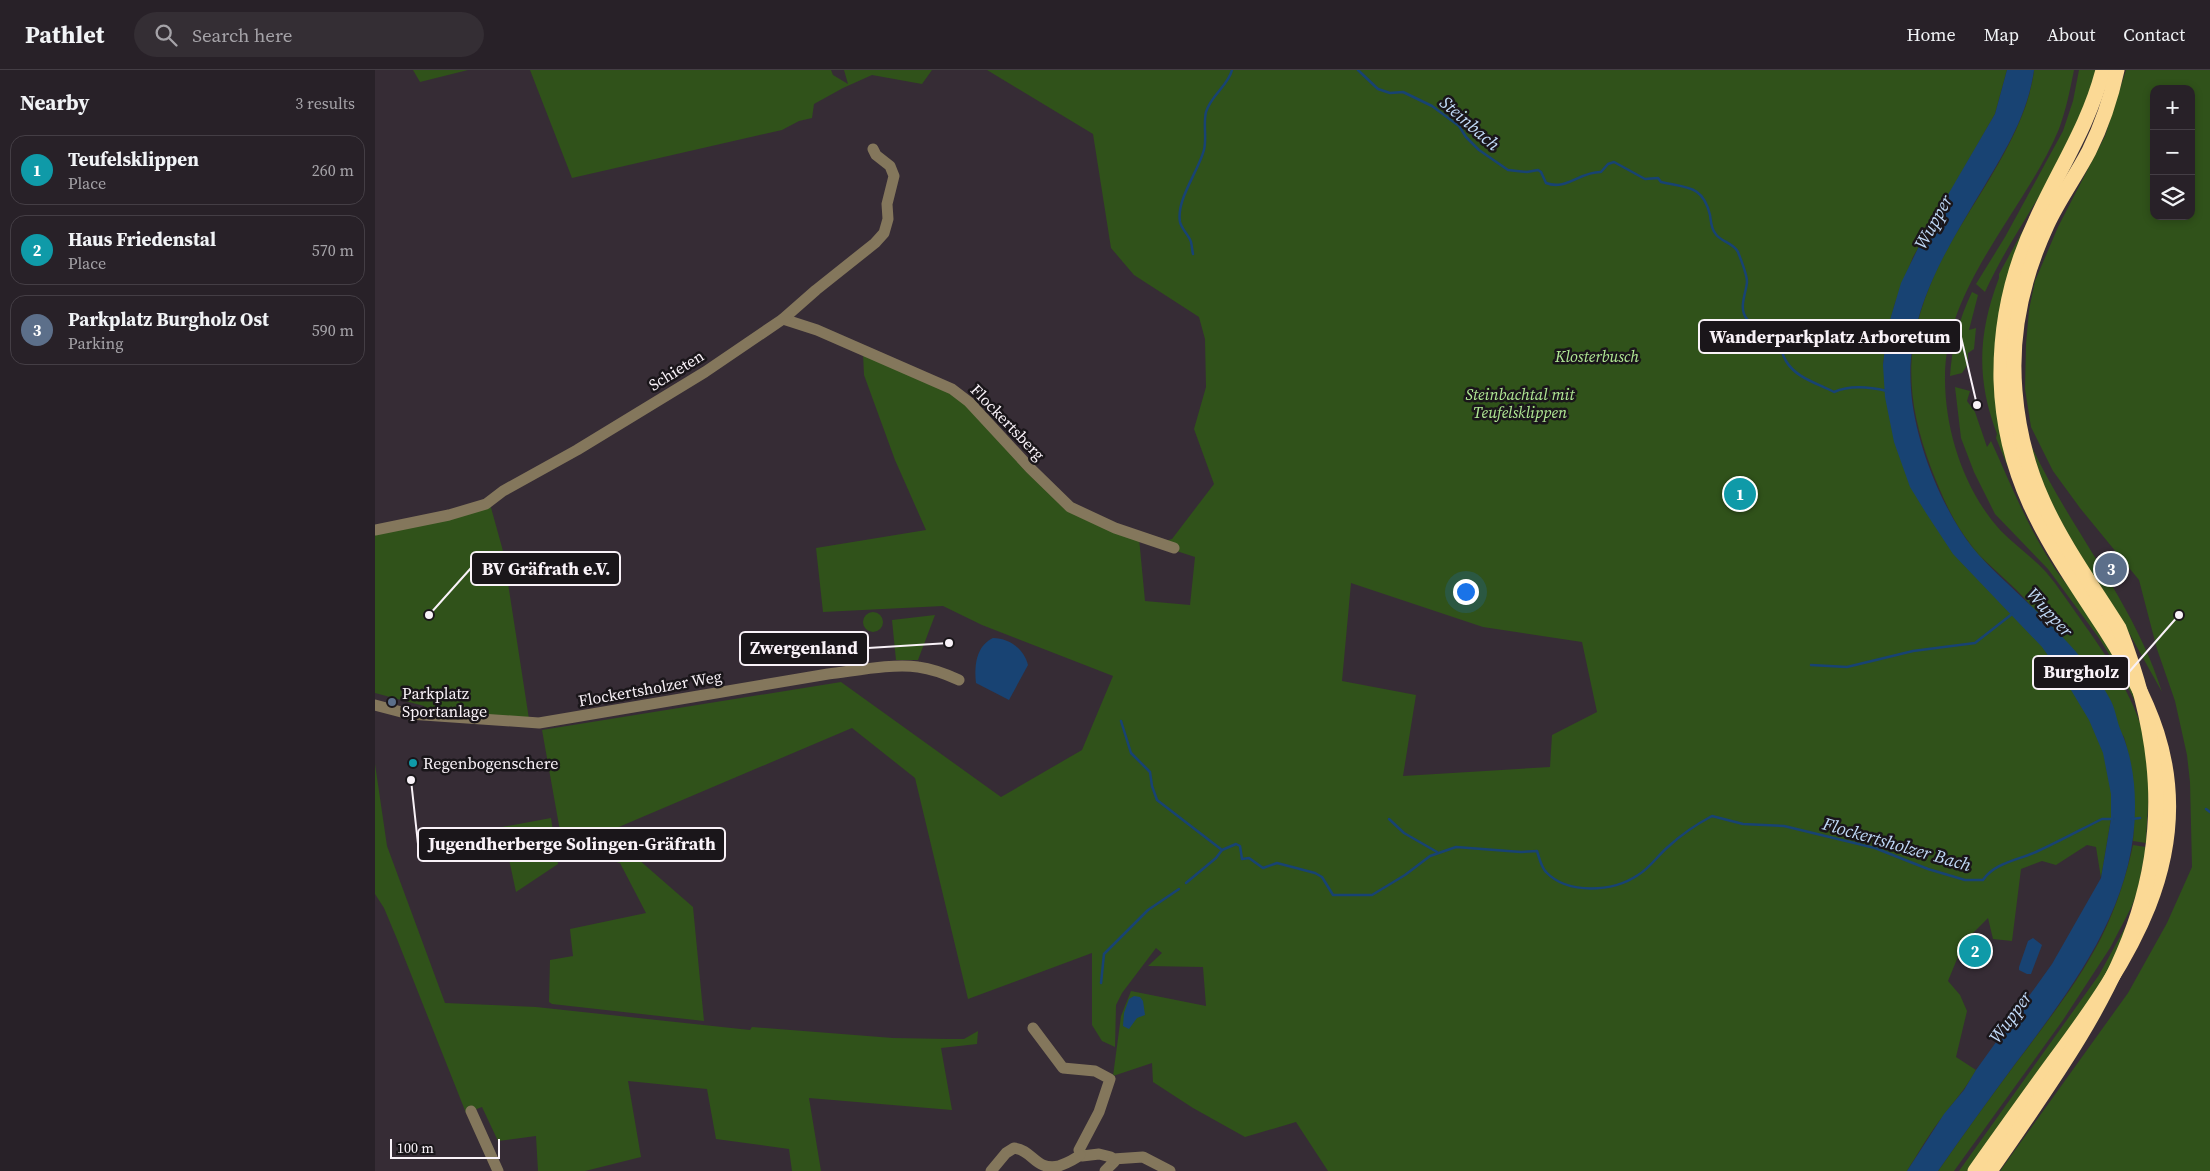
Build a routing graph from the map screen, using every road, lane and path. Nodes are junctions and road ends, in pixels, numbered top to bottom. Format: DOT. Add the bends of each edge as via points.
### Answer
graph roads {
  1 [pos="2103,70"];
  2 [pos="2117,70"];
  3 [pos="873,148"];
  4 [pos="783,319"];
  5 [pos="375,530"];
  6 [pos="1174,548"];
  7 [pos="959,680"];
  8 [pos="375,705"];
  9 [pos="2159,920"];
  10 [pos="2150,939"];
  11 [pos="1033,1028"];
  12 [pos="471,1111"];
  13 [pos="1080,1155"];
  14 [pos="1113,1159"];
  15 [pos="499,1171"];
  16 [pos="991,1171"];
  17 [pos="1105,1171"];
  18 [pos="1170,1171"];
  19 [pos="1975,1171"];
  20 [pos="1990,1171"];
  1 -- 19 [label="highway" via="2085,125 2022,251 2007,306 2001,384 2011,448 2031,508 2057,558 2129,668 2158,735 2163,758 2168,831 2154,896 2126,957"];
  2 -- 9 [label="highway" via="2105,115 2048,222 2026,278 2015,344 2015,388 2022,443 2042,503 2068,551 2139,661 2169,729 2179,781 2180,832 2173,874"];
  3 -- 4 [label="street, Schieten" via="876,155 890,166 894,176 884,233"];
  4 -- 5 [label="street, Schieten" via="705,372 485,504"];
  4 -- 6 [label="street, Flockertsberg" via="817,330 951,389 969,402 1070,507 1092,519"];
  7 -- 8 [label="street, Flockertsholzer Weg" via="917,666 873,669 539,723 409,714"];
  10 -- 20 [label="highway" via="2116,996"];
  11 -- 13 [label="street" via="1063,1068 1095,1071 1110,1080 1099,1112 1079,1147"];
  12 -- 15 [label="street"];
  13 -- 14 [label="street" via="1104,1155"];
  13 -- 16 [label="street" via="1055,1167 1045,1168 1022,1150 1014,1148"];
  14 -- 17 [label="street"];
  14 -- 18 [label="street" via="1143,1157"];
}
